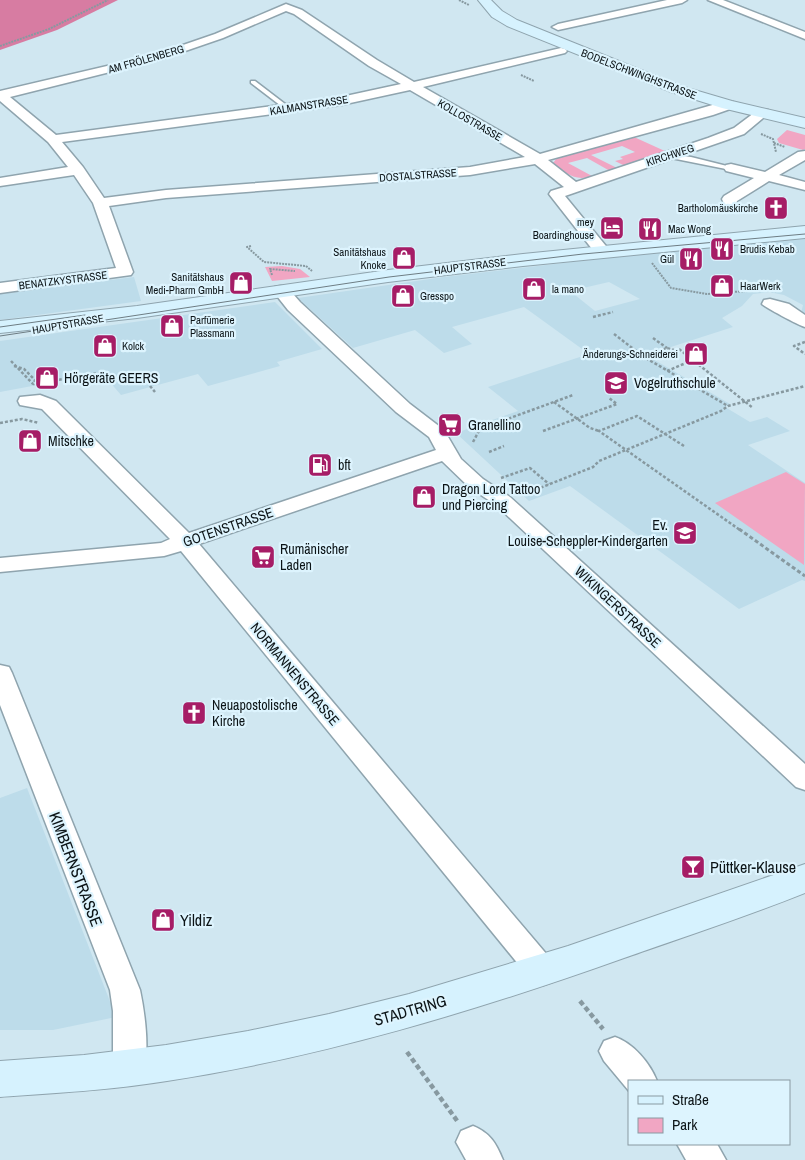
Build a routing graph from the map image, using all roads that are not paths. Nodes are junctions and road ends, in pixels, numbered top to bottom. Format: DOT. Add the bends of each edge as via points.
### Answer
graph roads {
  1 [pos="484,0"];
  2 [pos="682,0"];
  3 [pos="713,0"];
  4 [pos="288,2"];
  5 [pos="558,27"];
  6 [pos="805,36"];
  7 [pos="561,51"];
  8 [pos="253,82"];
  9 [pos="411,86"];
  10 [pos="0,95"];
  11 [pos="728,105"];
  12 [pos="288,108"];
  13 [pos="763,113"];
  14 [pos="805,123"];
  15 [pos="53,139"];
  16 [pos="668,156"];
  17 [pos="538,159"];
  18 [pos="796,160"];
  19 [pos="731,168"];
  20 [pos="78,170"];
  21 [pos="767,177"];
  22 [pos="0,182"];
  23 [pos="805,186"];
  24 [pos="573,187"];
  25 [pos="730,203"];
  26 [pos="100,204"];
  27 [pos="805,232"];
  28 [pos="602,251"];
  29 [pos="0,288"];
  30 [pos="281,291"];
  31 [pos="770,304"];
  32 [pos="137,312"];
  33 [pos="805,322"];
  34 [pos="0,327"];
  35 [pos="0,336"];
  36 [pos="30,393"];
  37 [pos="448,454"];
  38 [pos="185,542"];
  39 [pos="0,564"];
  40 [pos="0,674"];
  41 [pos="805,780"];
  42 [pos="805,878"];
  43 [pos="543,972"];
  44 [pos="615,1052"];
  45 [pos="129,1068"];
  46 [pos="0,1079"];
  47 [pos="639,1080"];
  48 [pos="695,1145"];
  49 [pos="708,1160"];
  1 -- 11 [label="street, BODELSCHWINGHSTRASSE" via="503,18 534,32 658,82"];
  2 -- 5 [label="street"];
  3 -- 6 [label="street"];
  4 -- 9 [label="street, KOLLOSTRASSE"];
  4 -- 10 [label="street, AM FRÖLENBERG" via="219,36 158,57"];
  7 -- 9 [label="street, KALMANSTRASSE"];
  8 -- 12 [label="lane"];
  9 -- 12 [label="street, KALMANSTRASSE"];
  9 -- 17 [label="street, KOLLOSTRASSE"];
  10 -- 15 [label="street"];
  11 -- 13 [label="street, BODELSCHWINGHSTRASSE"];
  11 -- 17 [label="street, DOSTALSTRASSE"];
  12 -- 15 [label="street, KALMANSTRASSE"];
  13 -- 14 [label="street, BODELSCHWINGHSTRASSE"];
  13 -- 16 [label="street, KIRCHWEG" via="744,127 714,141"];
  15 -- 20 [label="street"];
  16 -- 19 [label="lane"];
  16 -- 24 [label="street, KIRCHWEG"];
  17 -- 24 [label="street, KOLLOSTRASSE"];
  17 -- 26 [label="street, DOSTALSTRASSE" via="456,172 198,191"];
  18 -- 21 [label="street"];
  19 -- 21 [label="street"];
  20 -- 22 [label="street"];
  20 -- 26 [label="street"];
  21 -- 23 [label="street"];
  21 -- 25 [label="street" via="730,199"];
  24 -- 28 [label="street" via="556,194"];
  26 -- 29 [label="street, BENATZKYSTRASSE" via="125,272"];
  27 -- 28 [label="street, HAUPTSTRASSE"];
  28 -- 30 [label="street, HAUPTSTRASSE"];
  30 -- 32 [label="street, HAUPTSTRASSE"];
  30 -- 37 [label="street, WIKINGERSTRASSE" via="402,408 437,434"];
  31 -- 33 [label="street"];
  32 -- 34 [label="street, HAUPTSTRASSE"];
  32 -- 35 [label="street, HAUPTSTRASSE"];
  36 -- 38 [label="street, NORMANNENSTRASSE" via="64,419"];
  37 -- 38 [label="street, GOTENSTRASSE" via="431,457"];
  37 -- 41 [label="street, WIKINGERSTRASSE" via="470,478 503,501"];
  38 -- 39 [label="street, GOTENSTRASSE" via="141,552"];
  38 -- 43 [label="street, NORMANNENSTRASSE"];
  40 -- 45 [label="street, KIMBERNSTRASSE" via="125,990 130,1011"];
  42 -- 43 [label="street, STADTRING"];
  43 -- 45 [label="street, STADTRING" via="283,1043"];
  44 -- 47 [label="street"];
  45 -- 46 [label="street, STADTRING"];
  48 -- 49 [label="street"];
}
